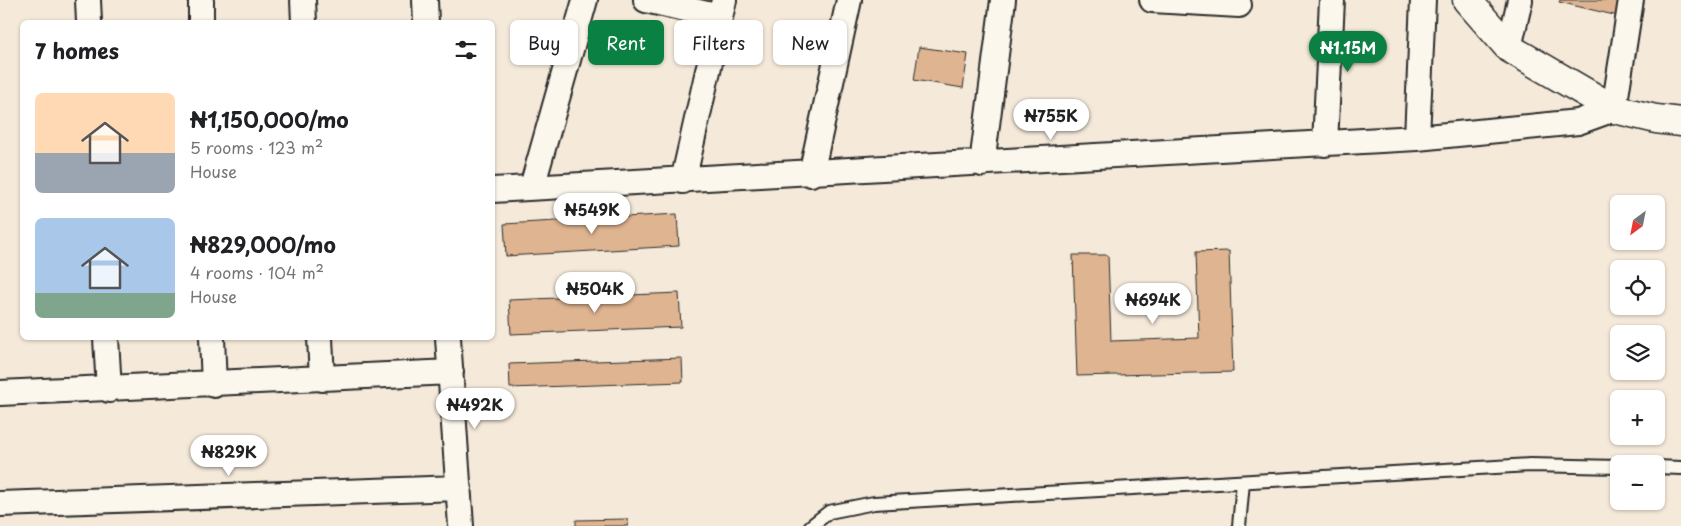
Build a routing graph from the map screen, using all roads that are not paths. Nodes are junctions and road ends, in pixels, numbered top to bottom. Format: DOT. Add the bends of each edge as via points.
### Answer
graph roads {
  1 [pos="88,0"];
  2 [pos="200,0"];
  3 [pos="303,0"];
  4 [pos="425,0"];
  5 [pos="585,0"];
  6 [pos="646,0"];
  7 [pos="849,0"];
  8 [pos="1004,0"];
  9 [pos="1152,0"];
  10 [pos="1332,0"];
  11 [pos="1423,0"];
  12 [pos="1467,0"];
  13 [pos="1520,0"];
  14 [pos="1631,0"];
  15 [pos="1238,5"];
  16 [pos="722,9"];
  17 [pos="89,20"];
  18 [pos="201,20"];
  19 [pos="304,20"];
  20 [pos="426,20"];
  21 [pos="1509,48"];
  22 [pos="1614,109"];
  23 [pos="1681,122"];
  24 [pos="1417,138"];
  25 [pos="1325,144"];
  26 [pos="982,164"];
  27 [pos="811,174"];
  28 [pos="683,181"];
  29 [pos="532,187"];
  30 [pos="495,190"];
  31 [pos="106,340"];
  32 [pos="212,340"];
  33 [pos="320,340"];
  34 [pos="448,340"];
  35 [pos="452,372"];
  36 [pos="322,379"];
  37 [pos="214,385"];
  38 [pos="109,390"];
  39 [pos="0,393"];
  40 [pos="1610,467"];
  41 [pos="1665,467"];
  42 [pos="1681,468"];
  43 [pos="1244,482"];
  44 [pos="459,488"];
  45 [pos="0,504"];
  46 [pos="461,526"];
  47 [pos="811,526"];
  48 [pos="1238,526"];
  1 -- 17 [label="street"];
  2 -- 18 [label="street"];
  3 -- 19 [label="street"];
  4 -- 20 [label="street"];
  5 -- 29 [label="street"];
  6 -- 16 [label="street"];
  7 -- 27 [label="street"];
  8 -- 26 [label="street"];
  9 -- 15 [label="street"];
  10 -- 25 [label="street"];
  11 -- 24 [label="street"];
  12 -- 21 [label="street"];
  13 -- 21 [label="street"];
  14 -- 22 [label="street"];
  16 -- 28 [label="street"];
  21 -- 22 [label="street"];
  22 -- 23 [label="street"];
  22 -- 24 [label="street" via="1578,122"];
  24 -- 25 [label="street"];
  25 -- 26 [label="street"];
  26 -- 27 [label="street"];
  27 -- 28 [label="street"];
  28 -- 29 [label="street"];
  29 -- 30 [label="street"];
  31 -- 38 [label="street"];
  32 -- 37 [label="street"];
  33 -- 36 [label="street"];
  34 -- 35 [label="street"];
  35 -- 36 [label="street"];
  35 -- 44 [label="street"];
  36 -- 37 [label="street"];
  37 -- 38 [label="street"];
  38 -- 39 [label="street"];
  40 -- 43 [label="lane" via="1530,465"];
  41 -- 42 [label="lane"];
  43 -- 47 [label="lane" via="874,503 829,512"];
  43 -- 48 [label="lane"];
  44 -- 45 [label="street"];
  44 -- 46 [label="street"];
}
